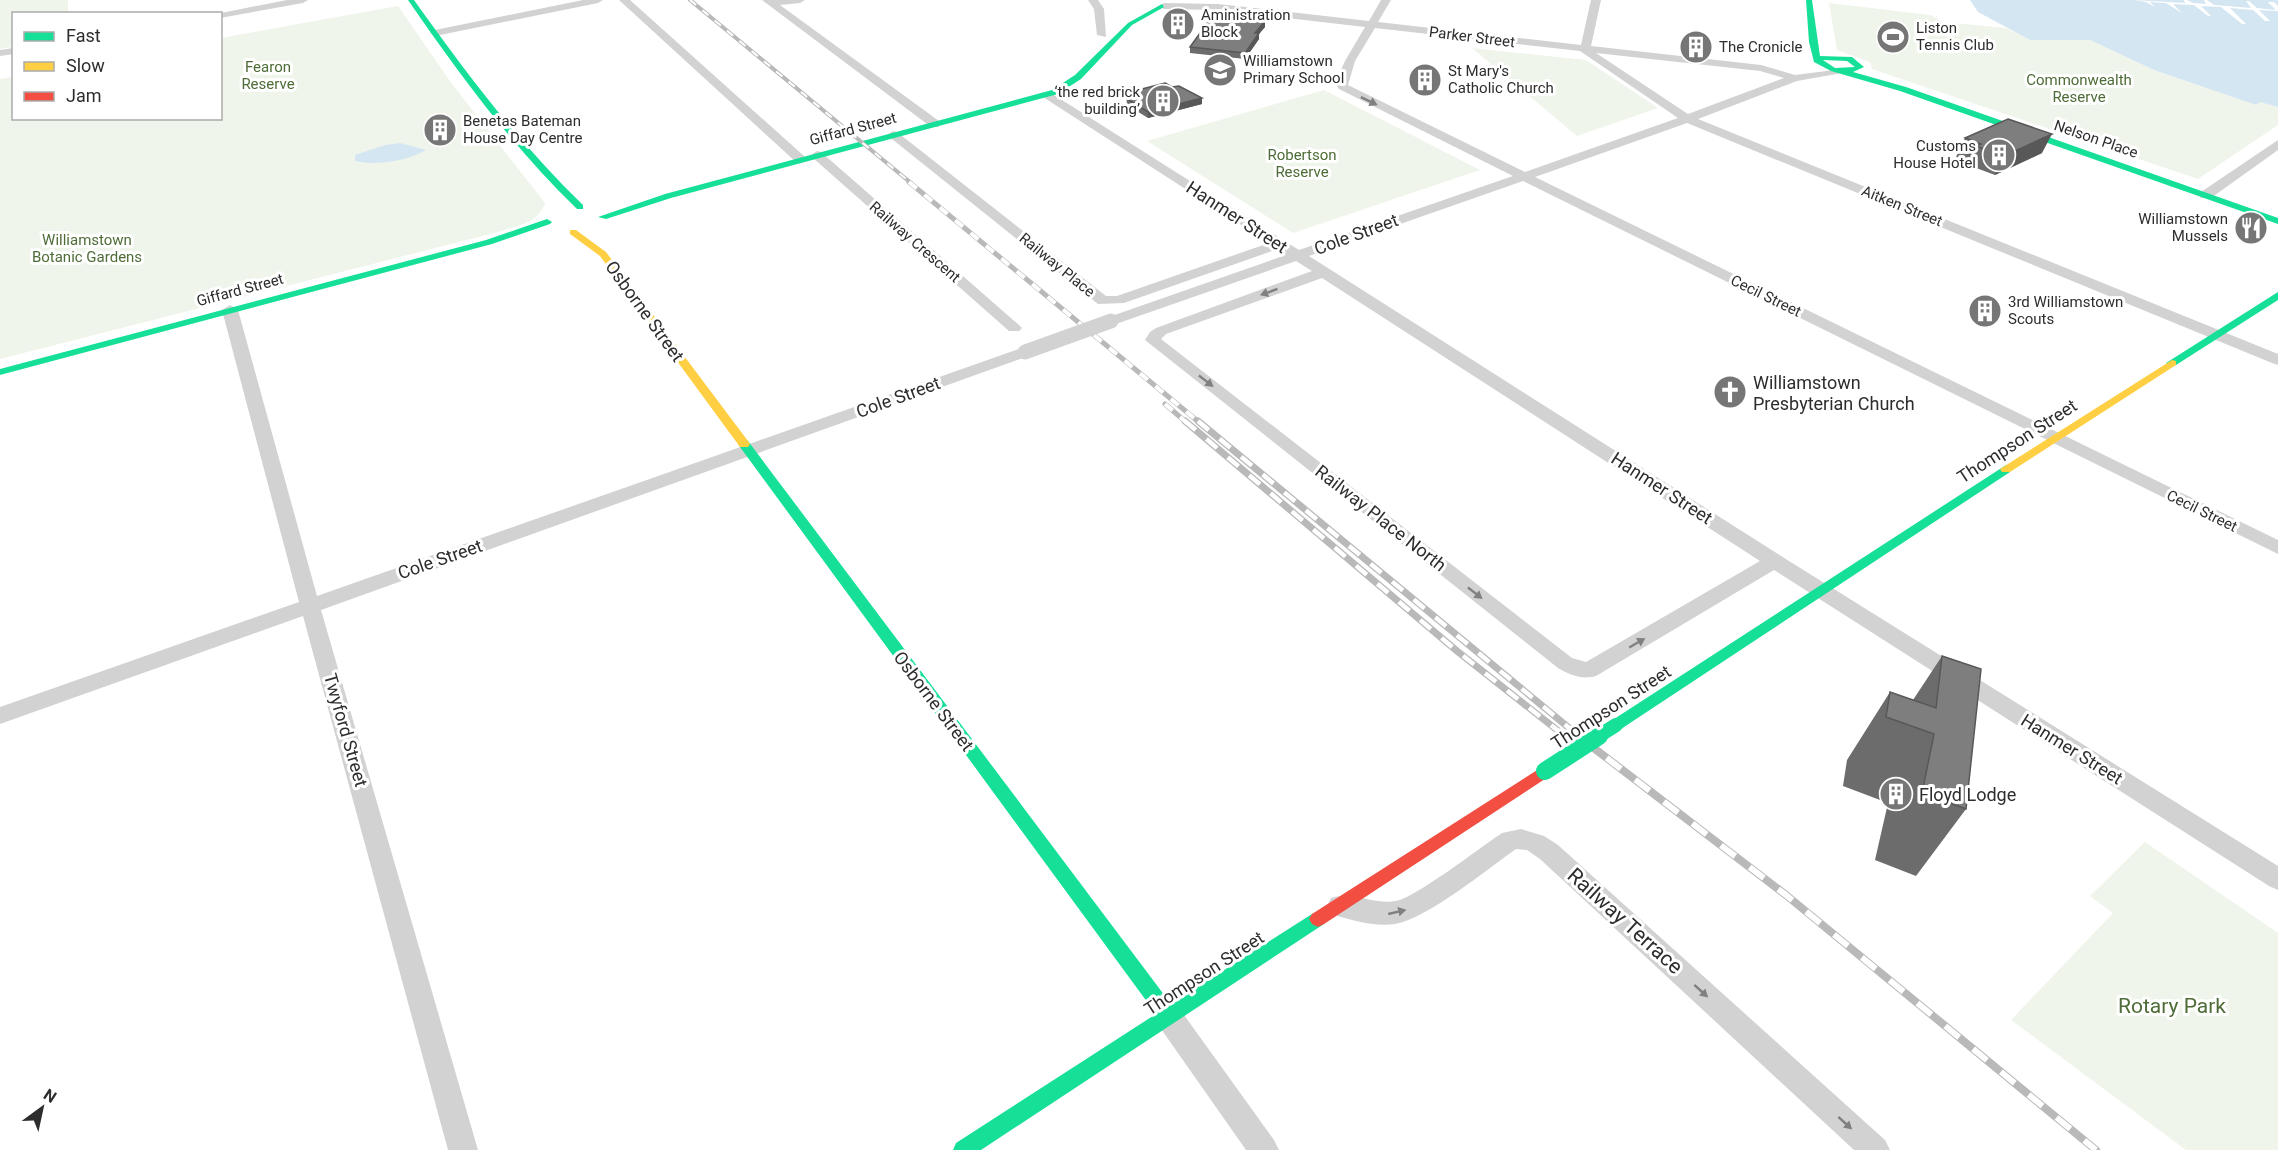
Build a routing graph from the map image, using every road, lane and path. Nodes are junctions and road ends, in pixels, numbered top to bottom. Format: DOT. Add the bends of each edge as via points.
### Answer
graph roads {
  1 [pos="303,0"];
  2 [pos="411,0"];
  3 [pos="598,0"];
  4 [pos="624,0"];
  5 [pos="800,0"];
  6 [pos="1093,0"];
  7 [pos="1183,0"];
  8 [pos="1386,0"];
  9 [pos="1596,0"];
  10 [pos="1809,0"];
  11 [pos="1131,1"];
  12 [pos="769,2"];
  13 [pos="1166,4"];
  14 [pos="1218,8"];
  15 [pos="222,15"];
  16 [pos="1130,24"];
  17 [pos="1373,25"];
  18 [pos="435,33"];
  19 [pos="1102,35"];
  20 [pos="1813,36"];
  21 [pos="1585,50"];
  22 [pos="1818,62"];
  23 [pos="1847,66"];
  24 [pos="1792,80"];
  25 [pos="1904,89"];
  26 [pos="1047,95"];
  27 [pos="1687,119"];
  28 [pos="935,124"];
  29 [pos="893,135"];
  30 [pos="2278,144"];
  31 [pos="817,155"];
  32 [pos="800,159"];
  33 [pos="1521,176"];
  34 [pos="551,182"];
  35 [pos="2206,195"];
  36 [pos="566,207"];
  37 [pos="2278,220"];
  38 [pos="596,223"];
  39 [pos="551,226"];
  40 [pos="573,232"];
  41 [pos="1280,244"];
  42 [pos="603,254"];
  43 [pos="1297,255"];
  44 [pos="1324,272"];
  45 [pos="2278,295"];
  46 [pos="230,310"];
  47 [pos="1014,328"];
  48 [pos="2216,334"];
  49 [pos="2278,360"];
  50 [pos="0,372"];
  51 [pos="2053,439"];
  52 [pos="748,450"];
  53 [pos="2278,548"];
  54 [pos="1774,561"];
  55 [pos="1822,590"];
  56 [pos="310,606"];
  57 [pos="0,716"];
  58 [pos="2278,879"];
  59 [pos="1340,906"];
  60 [pos="1169,1017"];
  61 [pos="463,1150"];
  62 [pos="963,1150"];
  63 [pos="1264,1150"];
  64 [pos="1875,1150"];
  1 -- 15 [label="street"];
  2 -- 18 [label="street"];
  3 -- 18 [label="street"];
  4 -- 32 [label="street"];
  5 -- 12 [label="street"];
  6 -- 19 [label="street" via="1099,9"];
  7 -- 14 [label="street, Parker Street"];
  8 -- 17 [label="street, Cecil Street"];
  9 -- 21 [label="street"];
  10 -- 20 [label="street"];
  11 -- 13 [label="street" via="1146,6"];
  11 -- 16 [label="street" via="1136,11"];
  12 -- 28 [label="street"];
  13 -- 14 [label="street, Parker Street"];
  13 -- 16 [label="street, Giffard Street"];
  14 -- 17 [label="street, Parker Street"];
  16 -- 26 [label="street, Giffard Street" via="1078,77"];
  17 -- 21 [label="street, Parker Street"];
  17 -- 33 [label="street, Cecil Street, one-way" via="1350,62 1341,83 1343,87"];
  18 -- 34 [label="street"];
  20 -- 22 [label="street" via="1812,51"];
  20 -- 23 [label="street, Nelson Place"];
  21 -- 24 [label="street, Parker Street" via="1726,66"];
  21 -- 27 [label="street, Aitken Street"];
  22 -- 23 [label="street" via="1827,57"];
  22 -- 24 [label="street, Cole Street"];
  23 -- 24 [label="street, Cole Street"];
  23 -- 25 [label="street, Nelson Place"];
  23 -- 25 [label="street, Nelson Place"];
  24 -- 27 [label="street, Cole Street"];
  25 -- 35 [label="street, Nelson Place"];
  26 -- 28 [label="street, Giffard Street"];
  26 -- 41 [label="street, Hanmer Street"];
  27 -- 33 [label="street, Cole Street"];
  27 -- 48 [label="street, Aitken Street"];
  28 -- 29 [label="street, Giffard Street"];
  29 -- 31 [label="street, Giffard Street"];
  29 -- 41 [label="street, Railway Place" via="1105,302"];
  30 -- 35 [label="street"];
  31 -- 32 [label="street, Giffard Street"];
  31 -- 47 [label="street, Railway Crescent"];
  32 -- 38 [label="street, Giffard Street" via="668,196"];
  33 -- 43 [label="street, Cole Street"];
  33 -- 51 [label="street, Cecil Street"];
  34 -- 36 [label="street"];
  34 -- 36 [label="street"];
  35 -- 37 [label="street, Nelson Place"];
  36 -- 38 [label="street"];
  36 -- 39 [label="street"];
  38 -- 40 [label="street, Giffard Street"];
  38 -- 42 [label="street, Osborne Street"];
  39 -- 40 [label="street"];
  39 -- 46 [label="street, Giffard Street"];
  40 -- 42 [label="street, Osborne Street"];
  41 -- 43 [label="street, Hanmer Street"];
  42 -- 52 [label="street, Osborne Street"];
  43 -- 44 [label="street, Hanmer Street"];
  43 -- 52 [label="street, Cole Street, bridge"];
  44 -- 54 [label="street, Hanmer Street"];
  44 -- 54 [label="street, Railway Place North, one-way" via="1161,331 1153,339 1565,663 1589,670"];
  45 -- 48 [label="street, Thompson Street"];
  46 -- 50 [label="street, Giffard Street"];
  46 -- 56 [label="street, Twyford Street"];
  48 -- 49 [label="street, Aitken Street"];
  48 -- 51 [label="street, Thompson Street"];
  51 -- 53 [label="street, Cecil Street"];
  51 -- 55 [label="street, Thompson Street"];
  52 -- 56 [label="street, Cole Street"];
  52 -- 60 [label="street, Osborne Street"];
  54 -- 55 [label="street, Hanmer Street"];
  55 -- 58 [label="street, Hanmer Street"];
  55 -- 59 [label="street, Thompson Street, bridge"];
  56 -- 57 [label="street, Cole Street"];
  56 -- 61 [label="street, Twyford Street"];
  59 -- 60 [label="street, Thompson Street"];
  59 -- 64 [label="street, Railway Terrace, one-way" via="1383,915 1405,911 1510,840 1523,838 1535,842"];
  60 -- 62 [label="street, Thompson Street"];
  60 -- 63 [label="street, Osborne Street"];
}
